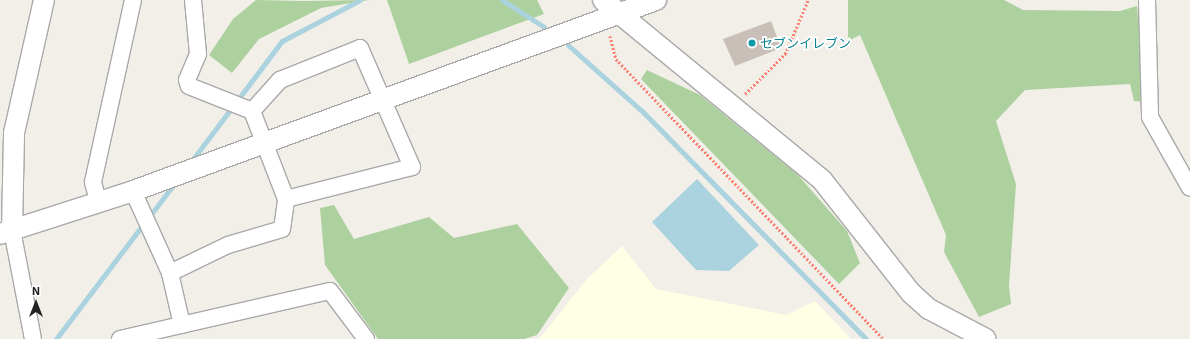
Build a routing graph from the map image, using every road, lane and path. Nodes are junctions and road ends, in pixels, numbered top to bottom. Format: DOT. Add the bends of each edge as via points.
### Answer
graph roads {
  1 [pos="44,0"];
  2 [pos="132,0"];
  3 [pos="193,0"];
  4 [pos="603,0"];
  5 [pos="656,0"];
  6 [pos="808,0"];
  7 [pos="1147,0"];
  8 [pos="619,14"];
  9 [pos="610,34"];
  10 [pos="384,98"];
  11 [pos="731,105"];
  12 [pos="252,111"];
  13 [pos="263,143"];
  14 [pos="1190,188"];
  15 [pos="133,191"];
  16 [pos="286,199"];
  17 [pos="98,202"];
  18 [pos="6,232"];
  19 [pos="170,273"];
  20 [pos="182,325"];
  21 [pos="33,339"];
  22 [pos="120,339"];
  23 [pos="366,339"];
  24 [pos="884,339"];
  25 [pos="986,339"];
  1 -- 18 [label="street" via="14,133"];
  2 -- 17 [label="street" via="93,182"];
  3 -- 12 [label="street" via="198,54 187,80 189,86"];
  4 -- 8 [label="street"];
  5 -- 8 [label="street"];
  6 -- 11 [label="path" via="785,54 758,84"];
  7 -- 14 [label="street" via="1150,117"];
  8 -- 10 [label="street"];
  8 -- 11 [label="street"];
  9 -- 24 [label="path" via="616,59"];
  10 -- 12 [label="street" via="360,48 280,80"];
  10 -- 13 [label="street"];
  10 -- 16 [label="street" via="412,167"];
  11 -- 25 [label="street" via="822,180 911,293 929,308"];
  12 -- 13 [label="street"];
  13 -- 15 [label="street"];
  13 -- 16 [label="street"];
  15 -- 17 [label="street"];
  15 -- 19 [label="street"];
  16 -- 19 [label="street" via="282,229 228,245"];
  17 -- 18 [label="street"];
  18 -- 21 [label="street"];
  19 -- 20 [label="street"];
  20 -- 22 [label="street"];
  20 -- 23 [label="street" via="330,291"];
}
